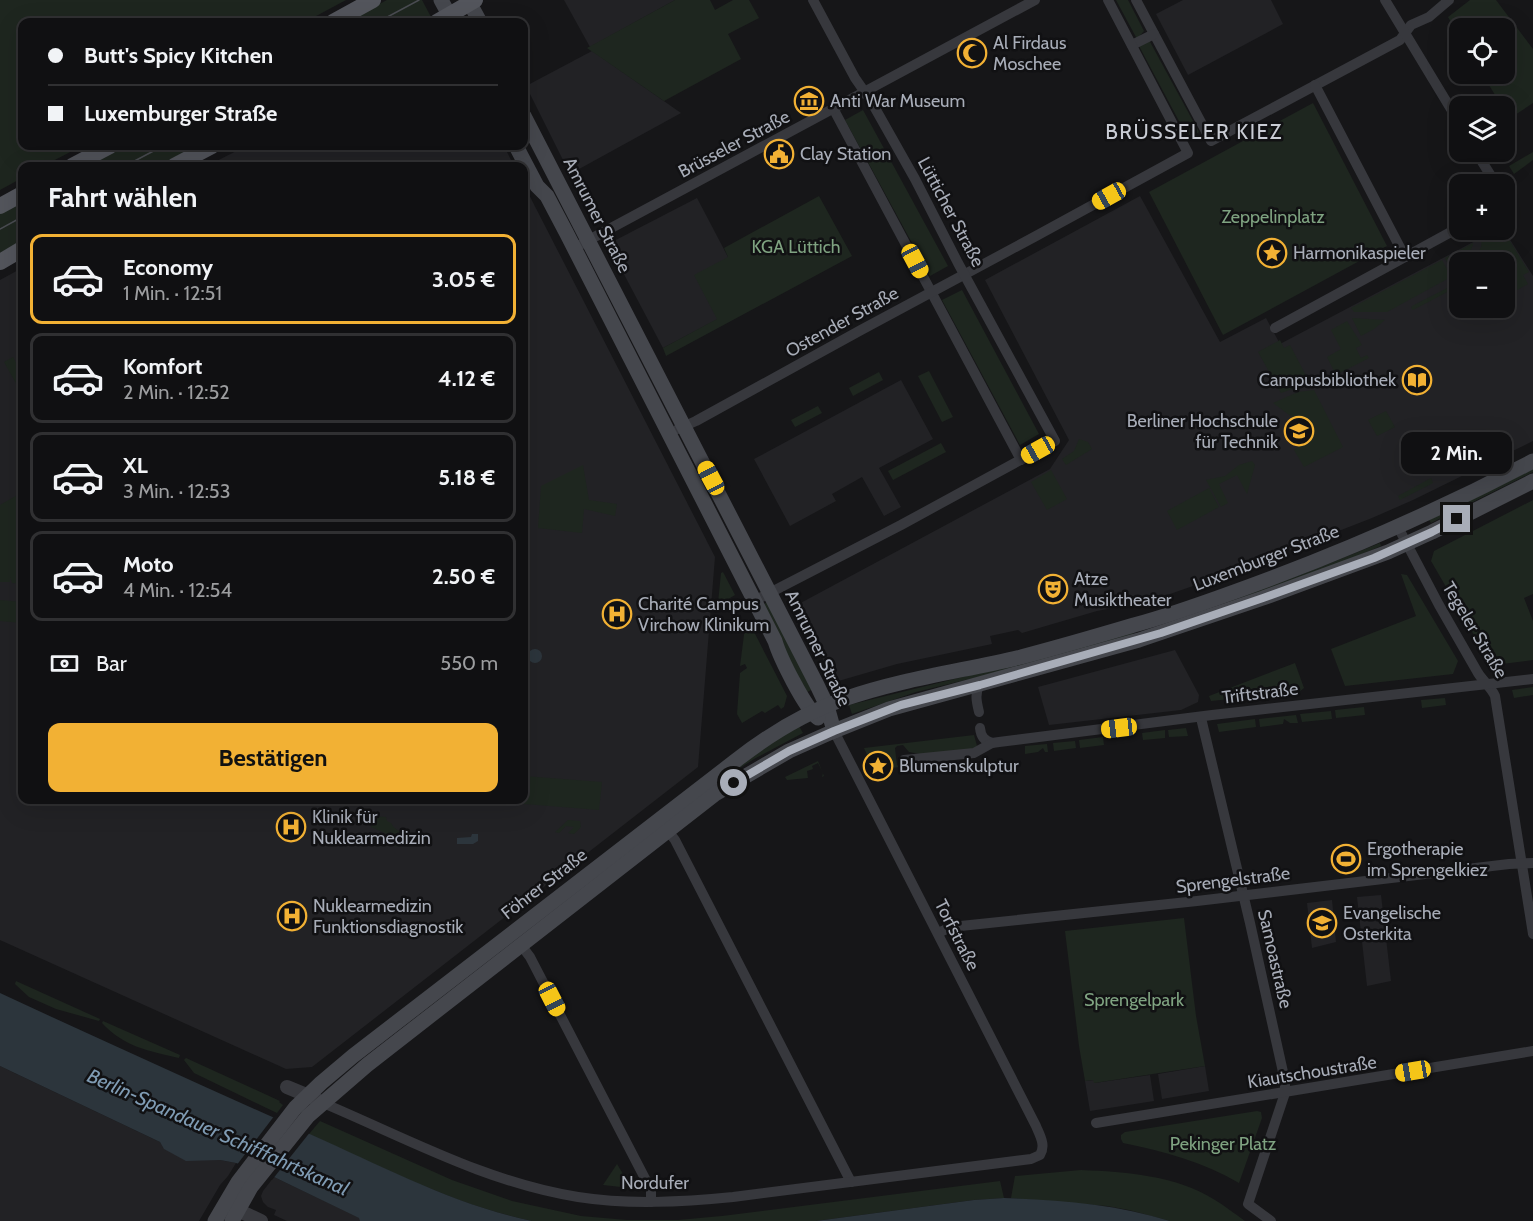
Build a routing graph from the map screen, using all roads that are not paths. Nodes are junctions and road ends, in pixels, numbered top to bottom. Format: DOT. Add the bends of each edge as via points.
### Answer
graph roads {
  1 [pos="373,0"];
  2 [pos="813,0"];
  3 [pos="1035,0"];
  4 [pos="1108,0"];
  5 [pos="1136,0"];
  6 [pos="1385,0"];
  7 [pos="1449,0"];
  8 [pos="471,1"];
  9 [pos="445,15"];
  10 [pos="340,18"];
  11 [pos="478,18"];
  12 [pos="1154,34"];
  13 [pos="1404,34"];
  14 [pos="1131,45"];
  15 [pos="1316,85"];
  16 [pos="865,92"];
  17 [pos="1449,106"];
  18 [pos="834,110"];
  19 [pos="528,125"];
  20 [pos="102,150"];
  21 [pos="204,150"];
  22 [pos="80,162"];
  23 [pos="182,162"];
  24 [pos="528,169"];
  25 [pos="18,196"];
  26 [pos="0,206"];
  27 [pos="1449,233"];
  28 [pos="581,245"];
  29 [pos="18,251"];
  30 [pos="1405,257"];
  31 [pos="0,262"];
  32 [pos="965,274"];
  33 [pos="931,292"];
  34 [pos="1275,328"];
  35 [pos="684,427"];
  36 [pos="669,433"];
  37 [pos="1021,460"];
  38 [pos="1533,461"];
  39 [pos="1533,481"];
  40 [pos="1398,527"];
  41 [pos="1406,544"];
  42 [pos="770,593"];
  43 [pos="754,601"];
  44 [pos="1158,626"];
  45 [pos="1533,679"];
  46 [pos="1485,684"];
  47 [pos="980,685"];
  48 [pos="827,706"];
  49 [pos="979,712"];
  50 [pos="812,713"];
  51 [pos="1201,718"];
  52 [pos="980,728"];
  53 [pos="834,731"];
  54 [pos="992,743"];
  55 [pos="904,760"];
  56 [pos="668,831"];
  57 [pos="1528,863"];
  58 [pos="1243,895"];
  59 [pos="938,933"];
  60 [pos="1533,934"];
  61 [pos="521,945"];
  62 [pos="1533,1051"];
  63 [pos="287,1087"];
  64 [pos="1285,1093"];
  65 [pos="307,1096"];
  66 [pos="323,1103"];
  67 [pos="302,1111"];
  68 [pos="1096,1123"];
  69 [pos="1040,1155"];
  70 [pos="851,1182"];
  71 [pos="651,1202"];
  72 [pos="232,1212"];
  73 [pos="215,1221"];
  74 [pos="261,1221"];
  75 [pos="1271,1221"];
  1 -- 10 [label="main road"];
  2 -- 16 [label="street, Lütticher Straße"];
  3 -- 16 [label="street, Brüsseler Straße"];
  4 -- 14 [label="street"];
  5 -- 12 [label="street"];
  6 -- 13 [label="street"];
  7 -- 13 [label="street"];
  8 -- 9 [label="main road"];
  8 -- 11 [label="main road"];
  12 -- 14 [label="street"];
  12 -- 15 [label="street" via="1211,141"];
  13 -- 15 [label="street" via="1400,40"];
  13 -- 17 [label="street"];
  14 -- 32 [label="street, Ostender Straße" via="1188,153"];
  15 -- 30 [label="street"];
  16 -- 18 [label="street, Brüsseler Straße"];
  16 -- 32 [label="street, Lütticher Straße"];
  18 -- 28 [label="street, Brüsseler Straße"];
  18 -- 33 [label="street"];
  19 -- 28 [label="main road, Amrumer Straße"];
  20 -- 22 [label="main road"];
  21 -- 23 [label="main road"];
  24 -- 28 [label="main road, Amrumer Straße"];
  25 -- 26 [label="main road"];
  27 -- 30 [label="street"];
  28 -- 35 [label="main road, Amrumer Straße"];
  28 -- 36 [label="main road, Amrumer Straße"];
  29 -- 31 [label="main road"];
  30 -- 34 [label="street"];
  32 -- 33 [label="street, Ostender Straße"];
  32 -- 37 [label="street, Lütticher Straße" via="1055,441"];
  33 -- 35 [label="street, Ostender Straße"];
  33 -- 37 [label="street"];
  35 -- 36 [label="street, Ostender Straße"];
  35 -- 42 [label="main road, Amrumer Straße"];
  36 -- 43 [label="main road, Amrumer Straße"];
  37 -- 42 [label="street"];
  38 -- 40 [label="main road, Luxemburger Straße"];
  39 -- 41 [label="main road, Luxemburger Straße"];
  40 -- 41 [label="street, Tegeler Straße"];
  40 -- 44 [label="main road, Luxemburger Straße"];
  41 -- 44 [label="main road, Luxemburger Straße" via="1263,598"];
  41 -- 46 [label="street, Tegeler Straße"];
  42 -- 43 [label="street"];
  42 -- 48 [label="main road, Amrumer Straße"];
  43 -- 50 [label="main road, Amrumer Straße"];
  44 -- 47 [label="main road, Luxemburger Straße"];
  44 -- 48 [label="main road, Luxemburger Straße" via="877,688"];
  45 -- 46 [label="street, Triftstraße"];
  46 -- 51 [label="street, Triftstraße"];
  46 -- 57 [label="street, Tegeler Straße" via="1495,696"];
  47 -- 49 [label="street" via="976,691"];
  47 -- 53 [label="main road, Luxemburger Straße" via="901,705"];
  48 -- 50 [label="main road, Föhrer Straße"];
  48 -- 53 [label="main road, Amrumer Straße"];
  50 -- 53 [label="main road, Amrumer Straße"];
  50 -- 65 [label="main road, Föhrer Straße" via="776,732 734,762 353,1056"];
  51 -- 54 [label="street, Triftstraße"];
  51 -- 58 [label="street, Samoastraße"];
  52 -- 54 [label="street" via="985,741"];
  53 -- 56 [label="main road, Föhrer Straße" via="789,751 715,794"];
  53 -- 59 [label="street, Torfstraße"];
  54 -- 55 [label="street, Triftstraße" via="974,753"];
  56 -- 61 [label="main road, Föhrer Straße"];
  56 -- 70 [label="street"];
  57 -- 58 [label="street, Sprengelstraße"];
  57 -- 60 [label="street, Tegeler Straße"];
  58 -- 59 [label="street, Sprengelstraße" via="951,927"];
  58 -- 64 [label="street, Samoastraße"];
  59 -- 69 [label="street, Torfstraße" via="1036,1126 1043,1148"];
  61 -- 66 [label="main road, Föhrer Straße"];
  61 -- 71 [label="street" via="651,1190"];
  62 -- 64 [label="street, Kiautschoustraße"];
  63 -- 65 [label="street, Nordufer"];
  64 -- 68 [label="street, Kiautschoustraße"];
  64 -- 75 [label="street, Samoastraße" via="1248,1204"];
  65 -- 66 [label="street, Nordufer"];
  65 -- 67 [label="main road, Föhrer Straße"];
  66 -- 67 [label="main road, Föhrer Straße"];
  66 -- 71 [label="street, Nordufer" via="513,1182 579,1197"];
  67 -- 72 [label="main road" via="245,1185"];
  69 -- 70 [label="street, Nordufer"];
  70 -- 71 [label="street, Nordufer" via="733,1197"];
  72 -- 73 [label="main road"];
  72 -- 74 [label="street"];
}
